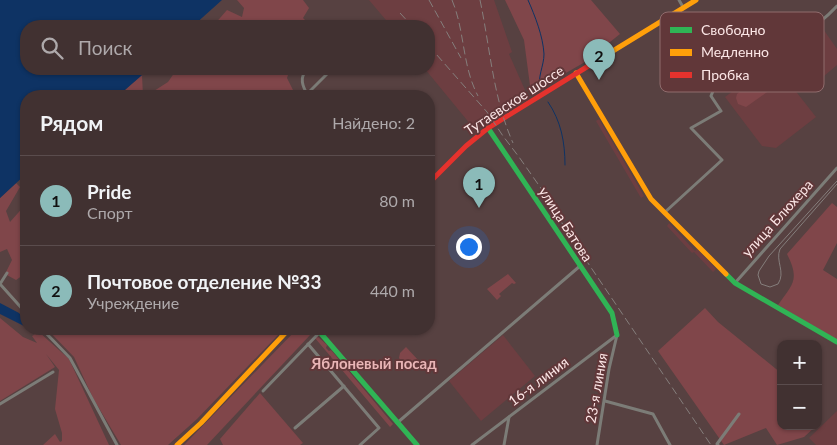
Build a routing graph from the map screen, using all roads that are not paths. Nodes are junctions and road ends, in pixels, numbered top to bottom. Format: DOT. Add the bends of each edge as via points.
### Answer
graph roads {
  1 [pos="679,0"];
  2 [pos="696,0"];
  3 [pos="837,6"];
  4 [pos="684,8"];
  5 [pos="677,12"];
  6 [pos="824,20"];
  7 [pos="660,22"];
  8 [pos="576,73"];
  9 [pos="303,75"];
  10 [pos="326,75"];
  11 [pos="306,90"];
  12 [pos="313,90"];
  13 [pos="713,92"];
  14 [pos="488,128"];
  15 [pos="837,168"];
  16 [pos="435,177"];
  17 [pos="664,213"];
  18 [pos="580,266"];
  19 [pos="7,273"];
  20 [pos="734,283"];
  21 [pos="20,306"];
  22 [pos="48,335"];
  23 [pos="314,335"];
  24 [pos="322,335"];
  25 [pos="617,335"];
  26 [pos="283,336"];
  27 [pos="837,342"];
  28 [pos="308,344"];
  29 [pos="53,372"];
  30 [pos="344,386"];
  31 [pos="264,391"];
  32 [pos="605,401"];
  33 [pos="0,404"];
  34 [pos="739,414"];
  35 [pos="509,416"];
  36 [pos="398,423"];
  37 [pos="295,428"];
  38 [pos="116,445"];
  39 [pos="177,445"];
  40 [pos="360,445"];
  41 [pos="417,445"];
  42 [pos="472,445"];
  43 [pos="504,445"];
  44 [pos="597,445"];
  45 [pos="670,445"];
  46 [pos="718,445"];
  1 -- 4 [label="street"];
  2 -- 4 [label="street, Тутаевское шоссе"];
  3 -- 6 [label="street"];
  4 -- 5 [label="street, Тутаевское шоссе"];
  7 -- 8 [label="street, Тутаевское шоссе"];
  8 -- 14 [label="street, Тутаевское шоссе"];
  8 -- 17 [label="street" via="651,199"];
  9 -- 11 [label="street"];
  10 -- 12 [label="street"];
  13 -- 17 [label="street" via="711,96 721,111 691,128 722,160"];
  14 -- 16 [label="street, Тутаевское шоссе"];
  14 -- 18 [label="street, улица Батова"];
  15 -- 20 [label="street, улица Блюхера"];
  17 -- 20 [label="street"];
  18 -- 25 [label="street, улица Батова" via="612,313 618,327"];
  18 -- 36 [label="street"];
  19 -- 21 [label="street" via="0,284"];
  20 -- 27 [label="street"];
  22 -- 38 [label="street" via="70,358"];
  23 -- 28 [label="street"];
  24 -- 36 [label="street"];
  25 -- 32 [label="street, 23-я линия"];
  25 -- 35 [label="street, 16-я линия"];
  26 -- 39 [label="street"];
  28 -- 30 [label="street"];
  28 -- 31 [label="street"];
  29 -- 33 [label="street"];
  30 -- 37 [label="street"];
  30 -- 40 [label="street" via="379,428"];
  32 -- 44 [label="street, 23-я линия"];
  32 -- 45 [label="street" via="654,414"];
  34 -- 46 [label="street"];
  35 -- 42 [label="street, 16-я линия"];
  35 -- 43 [label="street"];
  36 -- 41 [label="street"];
}
